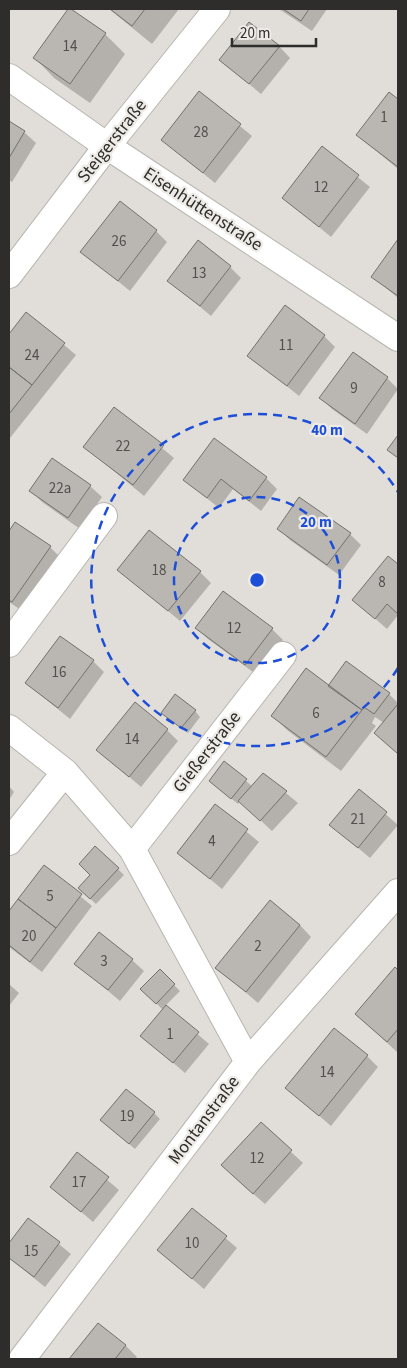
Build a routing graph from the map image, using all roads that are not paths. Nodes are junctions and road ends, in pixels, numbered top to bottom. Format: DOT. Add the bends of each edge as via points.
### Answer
graph roads {
  1 [pos="217,9"];
  2 [pos="9,77"];
  3 [pos="107,146"];
  4 [pos="9,275"];
  5 [pos="398,338"];
  6 [pos="104,516"];
  7 [pos="9,644"];
  8 [pos="283,655"];
  9 [pos="9,728"];
  10 [pos="64,772"];
  11 [pos="9,842"];
  12 [pos="132,848"];
  13 [pos="398,892"];
  14 [pos="248,1062"];
  15 [pos="22,1359"];
  1 -- 3 [label="street, Steigerstraße"];
  2 -- 3 [label="street, Eisenhüttenstraße"];
  3 -- 4 [label="street, Steigerstraße"];
  3 -- 5 [label="street, Eisenhüttenstraße"];
  6 -- 7 [label="street"];
  8 -- 12 [label="street, Gießerstraße"];
  9 -- 10 [label="street"];
  10 -- 11 [label="street"];
  10 -- 12 [label="street"];
  12 -- 14 [label="street"];
  13 -- 14 [label="street, Montanstraße"];
  14 -- 15 [label="street, Montanstraße"];
}
